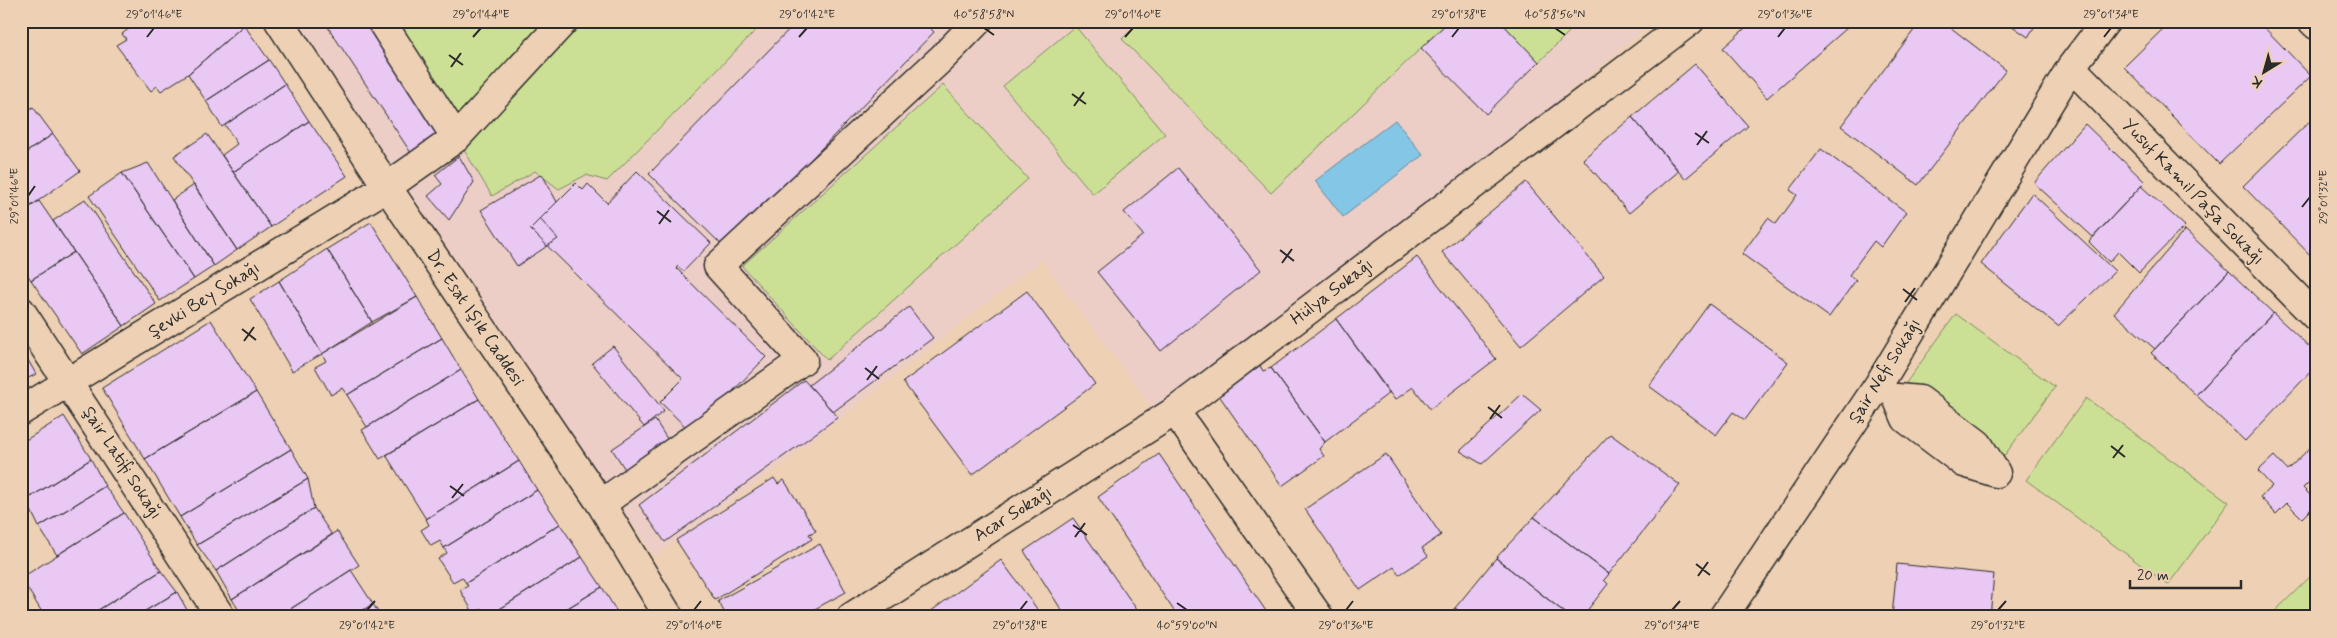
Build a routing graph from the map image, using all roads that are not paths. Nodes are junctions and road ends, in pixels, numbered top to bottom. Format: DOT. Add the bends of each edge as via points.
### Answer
graph roads {
  1 [pos="279,21"];
  2 [pos="380,21"];
  3 [pos="564,21"];
  4 [pos="978,21"];
  5 [pos="1690,21"];
  6 [pos="2106,21"];
  7 [pos="2312,21"];
  8 [pos="2316,25"];
  9 [pos="2071,67"];
  10 [pos="456,138"];
  11 [pos="387,187"];
  12 [pos="21,310"];
  13 [pos="2315,313"];
  14 [pos="70,382"];
  15 [pos="21,410"];
  16 [pos="1175,411"];
  17 [pos="601,504"];
  18 [pos="1729,615"];
  19 [pos="221,617"];
  20 [pos="669,617"];
  21 [pos="851,617"];
  22 [pos="1319,617"];
  1 -- 11 [label="street, Dr. Esat Işık Caddesi"];
  2 -- 10 [label="street"];
  3 -- 10 [label="street, Şevki Bey Sokağı"];
  4 -- 17 [label="street" via="718,266 803,360"];
  5 -- 16 [label="street, Hülya Sokağı"];
  6 -- 9 [label="street, Şair Nefi Sokağı"];
  7 -- 8 [label="street"];
  9 -- 13 [label="street, Yusuf Kamil Paşa Sokağı"];
  9 -- 18 [label="street, Şair Nefi Sokağı" via="1879,384"];
  10 -- 11 [label="street, Şevki Bey Sokağı"];
  11 -- 14 [label="street, Şevki Bey Sokağı"];
  11 -- 17 [label="street, Dr. Esat Işık Caddesi"];
  12 -- 14 [label="street, Şair Latifi Sokağı"];
  14 -- 15 [label="street, Şevki Bey Sokağı"];
  14 -- 19 [label="street, Şair Latifi Sokağı"];
  16 -- 21 [label="street, Acar Sokağı"];
  16 -- 22 [label="street"];
  17 -- 20 [label="street, Dr. Esat Işık Caddesi"];
}
